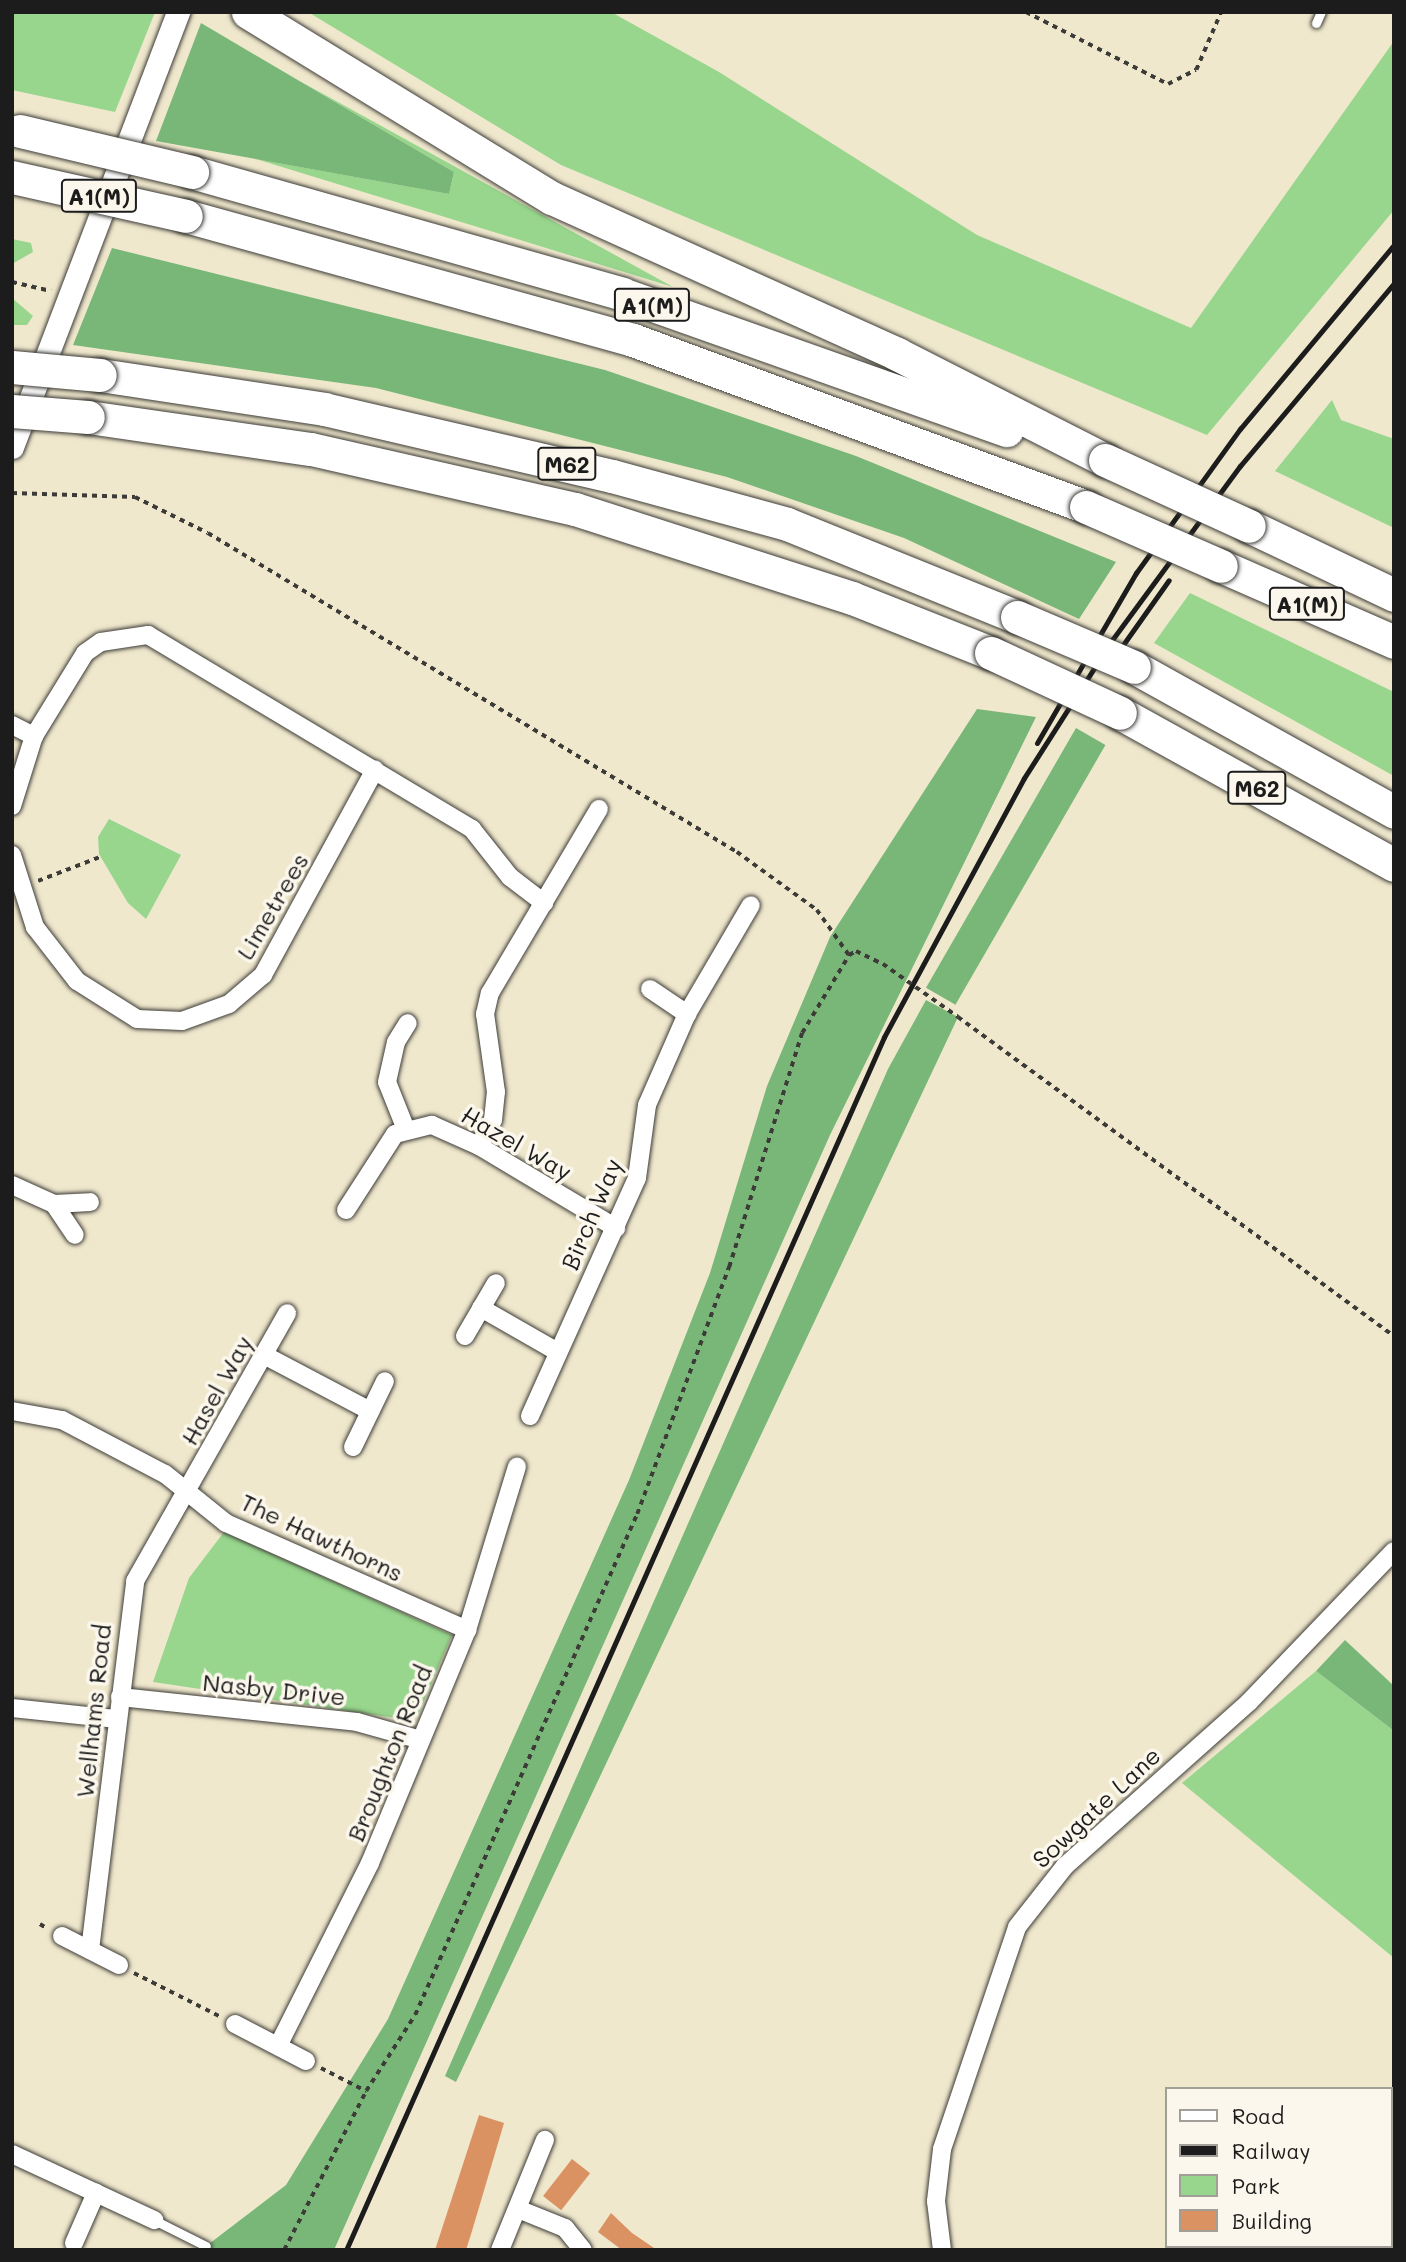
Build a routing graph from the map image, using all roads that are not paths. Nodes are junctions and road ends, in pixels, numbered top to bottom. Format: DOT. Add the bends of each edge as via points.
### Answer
graph roads {
  1 [pos="178,12"];
  2 [pos="1321,12"];
  3 [pos="250,13"];
  4 [pos="1317,23"];
  5 [pos="16,130"];
  6 [pos="12,177"];
  7 [pos="12,367"];
  8 [pos="12,411"];
  9 [pos="12,447"];
  10 [pos="1105,460"];
  11 [pos="1394,596"];
  12 [pos="1394,642"];
  13 [pos="12,725"];
  14 [pos="34,736"];
  15 [pos="375,770"];
  16 [pos="12,806"];
  17 [pos="599,809"];
  18 [pos="1394,812"];
  19 [pos="12,855"];
  20 [pos="1394,865"];
  21 [pos="544,903"];
  22 [pos="751,905"];
  23 [pos="650,989"];
  24 [pos="687,1014"];
  25 [pos="408,1023"];
  26 [pos="405,1127"];
  27 [pos="479,1146"];
  28 [pos="12,1185"];
  29 [pos="90,1202"];
  30 [pos="54,1204"];
  31 [pos="346,1210"];
  32 [pos="616,1228"];
  33 [pos="75,1235"];
  34 [pos="496,1283"];
  35 [pos="481,1308"];
  36 [pos="287,1312"];
  37 [pos="464,1336"];
  38 [pos="556,1351"];
  39 [pos="264,1355"];
  40 [pos="385,1381"];
  41 [pos="12,1411"];
  42 [pos="370,1411"];
  43 [pos="530,1416"];
  44 [pos="353,1447"];
  45 [pos="517,1466"];
  46 [pos="188,1491"];
  47 [pos="1394,1551"];
  48 [pos="467,1630"];
  49 [pos="120,1697"];
  50 [pos="12,1708"];
  51 [pos="117,1719"];
  52 [pos="421,1740"];
  53 [pos="62,1936"];
  54 [pos="90,1950"];
  55 [pos="119,1965"];
  56 [pos="236,2024"];
  57 [pos="278,2046"];
  58 [pos="306,2061"];
  59 [pos="545,2140"];
  60 [pos="12,2154"];
  61 [pos="96,2193"];
  62 [pos="518,2209"];
  63 [pos="154,2220"];
  64 [pos="74,2243"];
  65 [pos="206,2246"];
  66 [pos="500,2250"];
  67 [pos="583,2250"];
  68 [pos="942,2250"];
  1 -- 9 [label="street"];
  2 -- 4 [label="lane"];
  3 -- 10 [label="highway" via="552,198 897,354"];
  5 -- 10 [label="highway, A1(M), bridge" via="192,172 622,294"];
  6 -- 12 [label="highway, A1(M), bridge" via="186,216 633,340 1086,507"];
  7 -- 18 [label="highway, M62, bridge" via="100,375 338,412 612,476 787,524 1134,667"];
  8 -- 20 [label="highway, M62, bridge" via="88,417 311,449 575,509 852,598 991,653 1120,713"];
  10 -- 11 [label="highway, A1(M), bridge"];
  13 -- 14 [label="street"];
  14 -- 15 [label="street" via="85,653 101,642 148,635"];
  14 -- 16 [label="street"];
  15 -- 19 [label="street, Limetrees" via="263,975 202,1016 160,1023 98,998 49,951 19,888"];
  15 -- 21 [label="street" via="455,818"];
  17 -- 21 [label="street"];
  21 -- 27 [label="street" via="490,993 485,1014 496,1092 493,1120"];
  22 -- 24 [label="street, Birch Way"];
  23 -- 24 [label="street"];
  24 -- 32 [label="street, Birch Way" via="648,1105 637,1178"];
  25 -- 26 [label="street" via="396,1042 387,1082"];
  26 -- 27 [label="street, Hazel Way" via="447,1128"];
  26 -- 31 [label="street"];
  27 -- 32 [label="street, Hazel Way"];
  28 -- 30 [label="street"];
  29 -- 30 [label="street"];
  30 -- 33 [label="street"];
  32 -- 38 [label="street, Birch Way"];
  34 -- 35 [label="street"];
  35 -- 37 [label="street"];
  35 -- 38 [label="street"];
  36 -- 39 [label="street, Hasel Way"];
  38 -- 43 [label="street, Birch Way"];
  39 -- 42 [label="street"];
  39 -- 46 [label="street, Hasel Way"];
  40 -- 42 [label="street"];
  41 -- 46 [label="street, The Hawthorns" via="62,1420"];
  42 -- 44 [label="street"];
  45 -- 48 [label="street, Broughton Road"];
  46 -- 48 [label="street, The Hawthorns" via="226,1523"];
  46 -- 49 [label="street, Wellhams Road" via="135,1581"];
  47 -- 68 [label="street, Sowgate Lane" via="1249,1702 1065,1866 1017,1927 942,2149 936,2201"];
  48 -- 52 [label="street, Broughton Road"];
  49 -- 51 [label="street, Wellhams Road"];
  49 -- 52 [label="street, Nasby Drive" via="357,1722"];
  50 -- 51 [label="street"];
  51 -- 54 [label="street, Wellhams Road"];
  52 -- 57 [label="street, Broughton Road" via="370,1863"];
  53 -- 54 [label="street"];
  54 -- 55 [label="street"];
  56 -- 57 [label="street"];
  57 -- 58 [label="street"];
  59 -- 62 [label="street"];
  60 -- 61 [label="street"];
  61 -- 63 [label="street"];
  61 -- 64 [label="street"];
  62 -- 66 [label="street"];
  62 -- 67 [label="street" via="565,2228"];
  63 -- 65 [label="lane"];
}
